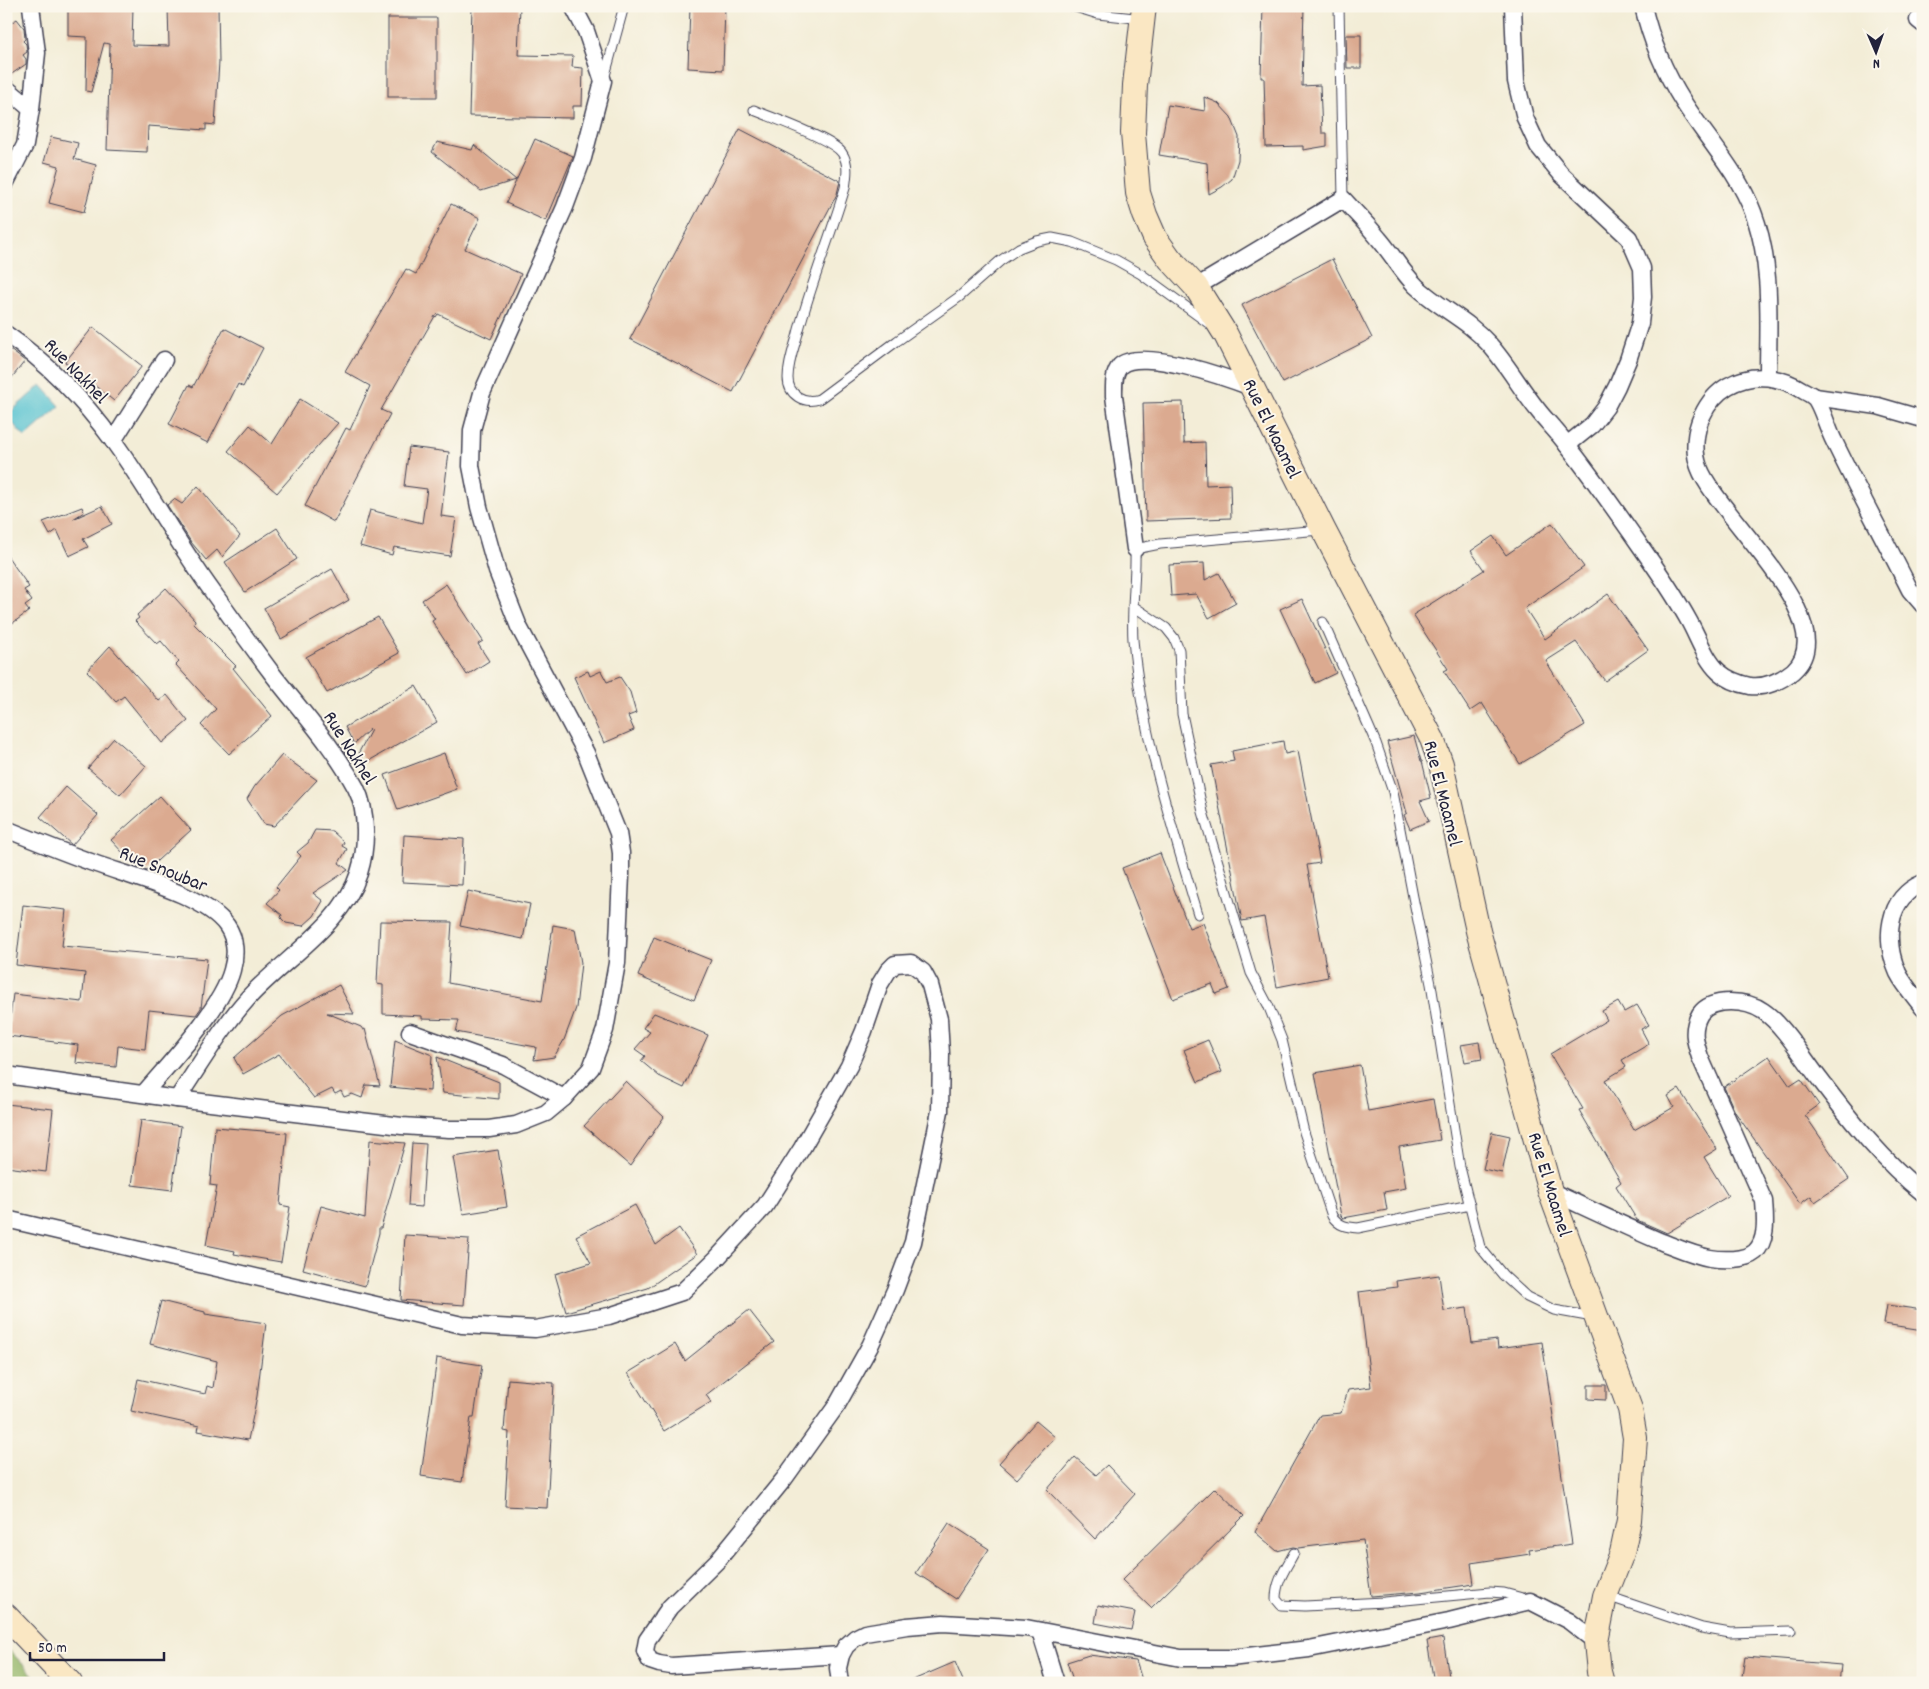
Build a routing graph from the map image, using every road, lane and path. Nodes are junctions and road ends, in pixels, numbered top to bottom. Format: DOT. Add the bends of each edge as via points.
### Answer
graph roads {
  1 [pos="31,6"];
  2 [pos="573,6"];
  3 [pos="624,6"];
  4 [pos="1072,6"];
  5 [pos="1339,6"];
  6 [pos="1513,6"];
  7 [pos="1643,6"];
  8 [pos="1143,13"];
  9 [pos="603,81"];
  10 [pos="6,88"];
  11 [pos="32,109"];
  12 [pos="754,110"];
  13 [pos="6,182"];
  14 [pos="1343,199"];
  15 [pos="1196,287"];
  16 [pos="6,334"];
  17 [pos="1226,335"];
  18 [pos="164,360"];
  19 [pos="1768,377"];
  20 [pos="1254,388"];
  21 [pos="1814,397"];
  22 [pos="1923,419"];
  23 [pos="114,441"];
  24 [pos="1567,445"];
  25 [pos="1323,529"];
  26 [pos="1135,549"];
  27 [pos="1923,605"];
  28 [pos="1133,606"];
  29 [pos="1323,622"];
  30 [pos="6,829"];
  31 [pos="1923,883"];
  32 [pos="1198,914"];
  33 [pos="1923,1008"];
  34 [pos="410,1032"];
  35 [pos="6,1075"];
  36 [pos="144,1093"];
  37 [pos="564,1098"];
  38 [pos="177,1099"];
  39 [pos="1550,1191"];
  40 [pos="1923,1193"];
  41 [pos="1470,1205"];
  42 [pos="6,1219"];
  43 [pos="1595,1317"];
  44 [pos="1294,1552"];
  45 [pos="1605,1596"];
  46 [pos="1530,1601"];
  47 [pos="6,1616"];
  48 [pos="1040,1631"];
  49 [pos="1791,1631"];
  50 [pos="1596,1642"];
  51 [pos="841,1656"];
  52 [pos="70,1683"];
  53 [pos="840,1683"];
  54 [pos="1056,1683"];
  55 [pos="1602,1683"];
  1 -- 11 [label="street" via="37,53"];
  2 -- 9 [label="street" via="586,31"];
  3 -- 9 [label="lane"];
  4 -- 8 [label="lane" via="1098,14"];
  5 -- 14 [label="lane"];
  6 -- 24 [label="street" via="1516,81 1525,118 1538,146 1561,174 1629,238 1642,268 1640,323 1621,378 1592,425"];
  7 -- 19 [label="street" via="1656,50 1669,77 1734,175 1753,211 1762,244 1768,290"];
  8 -- 15 [label="street, Rue El Maamel" via="1134,133 1138,193 1155,238"];
  9 -- 37 [label="street" via="565,207 482,393 472,430 471,466 497,571 519,627 586,752 618,833 621,854 617,963 605,1030 591,1068"];
  10 -- 11 [label="street"];
  11 -- 13 [label="street" via="25,145"];
  12 -- 17 [label="lane" via="837,146 846,160 845,188 801,320 789,367 791,389 803,400 819,399 959,297 1019,248 1052,238 1072,242 1116,260 1141,274"];
  14 -- 15 [label="street"];
  14 -- 24 [label="street" via="1381,240 1417,287 1490,345 1536,409"];
  15 -- 17 [label="street, Rue El Maamel"];
  16 -- 23 [label="street, Rue Nakhel" via="56,374"];
  17 -- 20 [label="street, Rue El Maamel"];
  18 -- 23 [label="street, Rue Nakhel"];
  19 -- 21 [label="street" via="1795,385"];
  19 -- 24 [label="street" via="1738,381 1713,398 1697,427 1695,447 1697,464 1714,495 1786,588 1805,626 1807,641 1803,657 1795,669 1767,685 1751,686 1720,674 1673,592"];
  20 -- 25 [label="street, Rue El Maamel"];
  20 -- 26 [label="street" via="1217,374 1162,362 1128,361 1116,372 1114,396"];
  21 -- 22 [label="street" via="1878,406"];
  21 -- 27 [label="street" via="1910,590"];
  23 -- 38 [label="street, Rue Nakhel" via="208,586 320,732 356,790 365,813 360,872 348,898 325,926 247,999"];
  25 -- 26 [label="lane"];
  25 -- 39 [label="street, Rue El Maamel" via="1432,739 1441,764 1478,931"];
  26 -- 28 [label="lane"];
  28 -- 32 [label="lane" via="1133,639 1144,713 1157,774"];
  28 -- 41 [label="lane" via="1166,628 1179,650 1182,714 1203,812 1251,973 1282,1040 1304,1132 1332,1216 1336,1223 1358,1228"];
  29 -- 41 [label="lane" via="1376,743 1393,792 1431,984 1460,1167"];
  30 -- 36 [label="street, Rue Snoubar" via="177,892 214,913 228,926 235,955 227,984 196,1030"];
  31 -- 33 [label="street" via="1902,897 1892,915 1889,933 1890,952 1899,974"];
  34 -- 37 [label="street" via="502,1065"];
  35 -- 36 [label="street"];
  36 -- 38 [label="street"];
  37 -- 38 [label="street" via="546,1113 516,1125 490,1129 402,1126"];
  39 -- 40 [label="street" via="1690,1253 1731,1259 1743,1258 1754,1252 1762,1241 1764,1201 1694,1038 1696,1022 1704,1009 1739,1001 1763,1010 1780,1027 1863,1134"];
  39 -- 43 [label="street, Rue El Maamel"];
  41 -- 43 [label="lane" via="1480,1247 1503,1275 1527,1296 1554,1310"];
  42 -- 51 [label="street" via="462,1325 535,1329 609,1316 682,1292 765,1206 849,1066 880,984 895,964 912,963 923,972 936,1004 942,1087 932,1155 913,1242 895,1290 870,1346 837,1405 784,1479 718,1560 670,1607 647,1640 645,1651 650,1661 672,1666"];
  43 -- 45 [label="street, Rue El Maamel" via="1630,1409 1634,1438 1629,1520 1622,1553"];
  44 -- 46 [label="lane" via="1276,1590 1276,1599 1281,1604 1384,1602 1490,1592"];
  45 -- 49 [label="lane" via="1702,1628 1730,1633"];
  45 -- 50 [label="street, Rue El Maamel"];
  46 -- 48 [label="street" via="1449,1622 1309,1650 1230,1658 1181,1658"];
  46 -- 50 [label="street" via="1569,1621"];
  47 -- 52 [label="street"];
  48 -- 51 [label="street" via="943,1624 907,1626 865,1633 846,1646"];
  48 -- 54 [label="street"];
  50 -- 55 [label="street, Rue El Maamel"];
  51 -- 53 [label="street" via="838,1668"];
}
